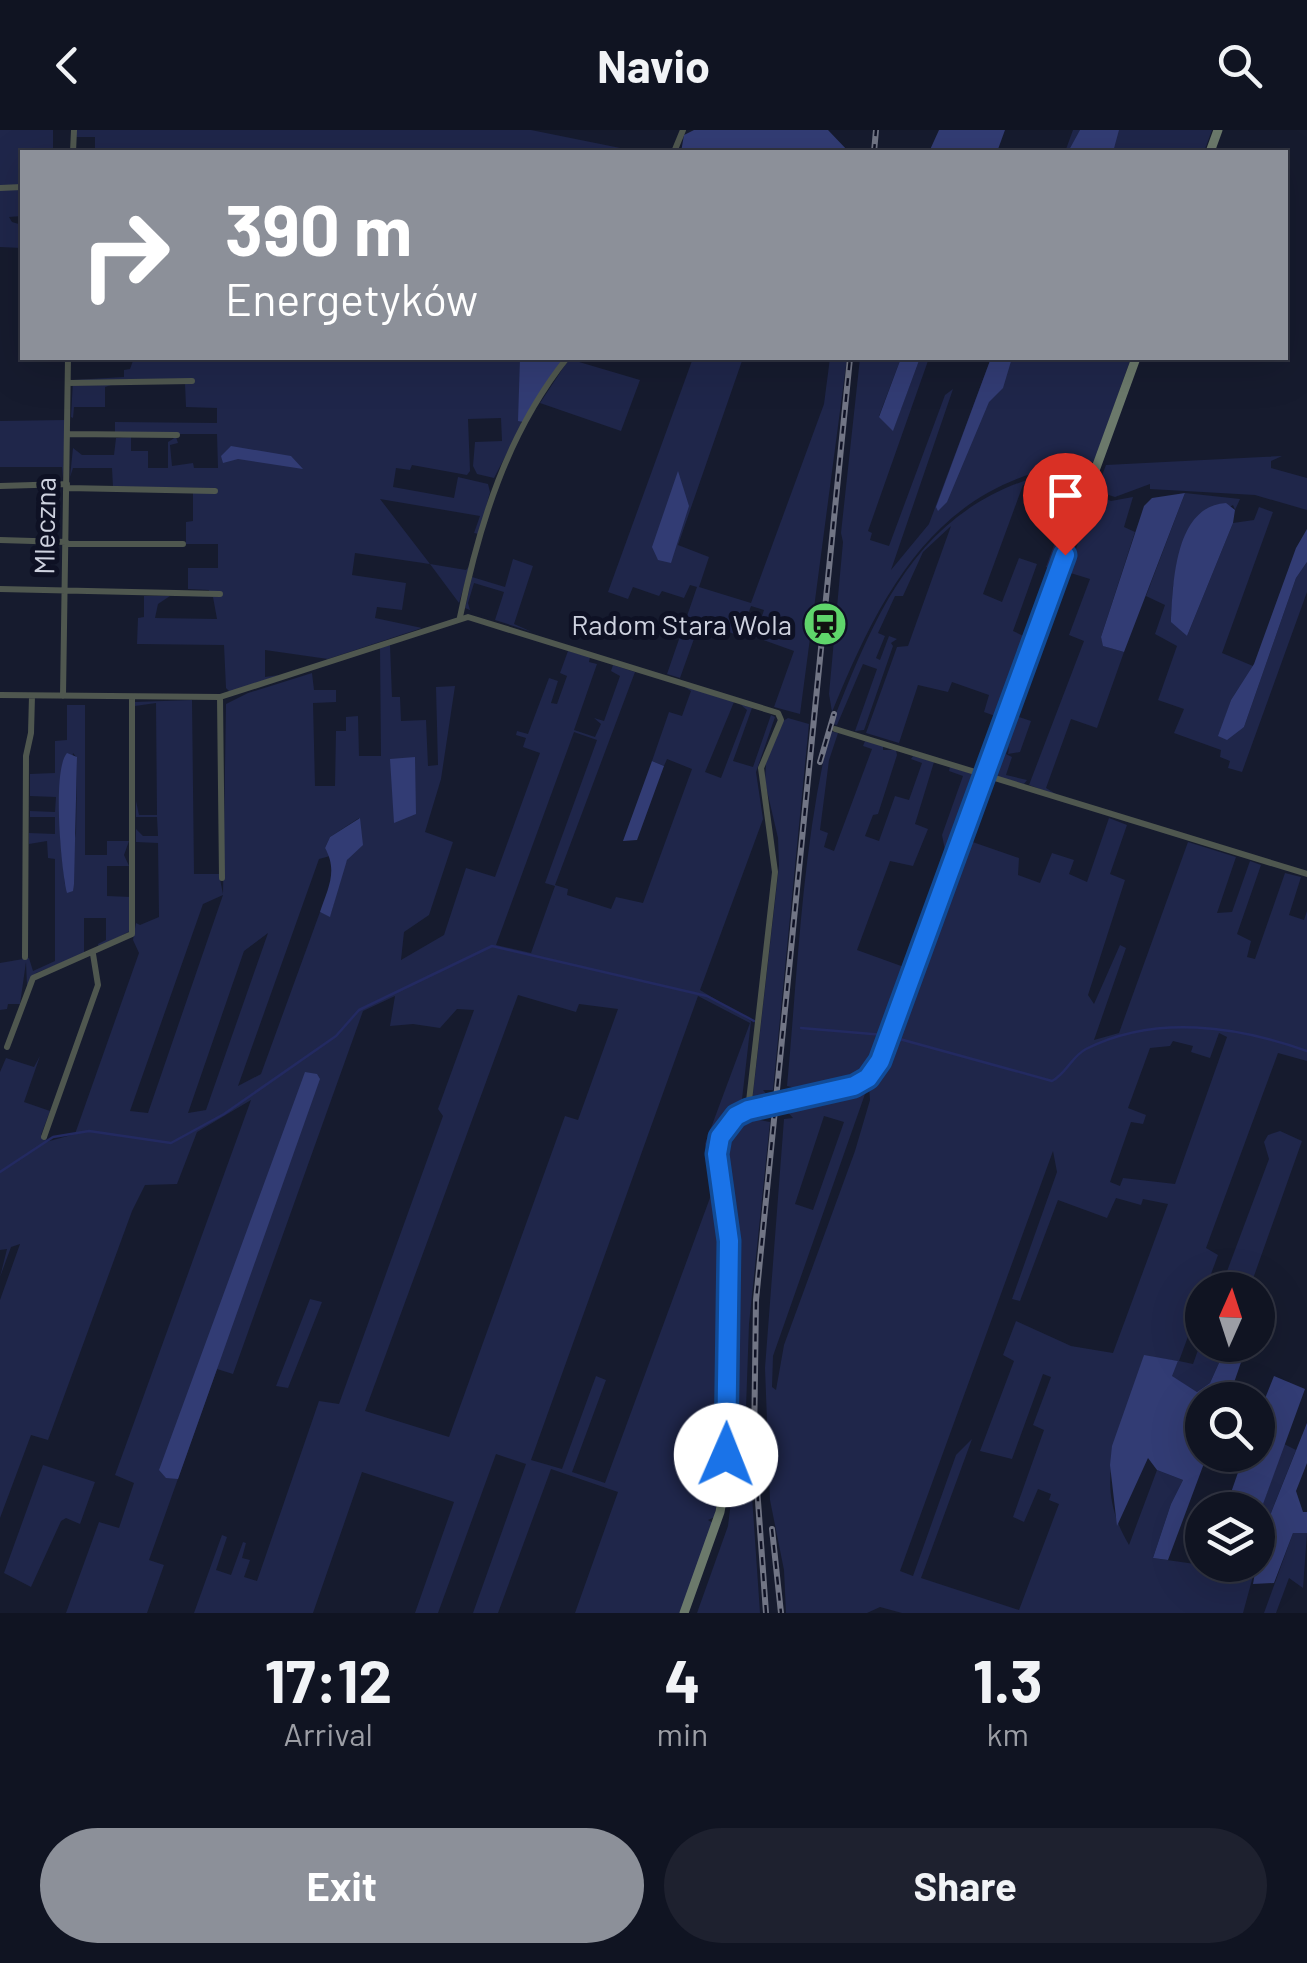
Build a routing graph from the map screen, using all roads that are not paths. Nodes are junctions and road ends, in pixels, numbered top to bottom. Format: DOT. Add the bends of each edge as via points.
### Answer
graph roads {
  1 [pos="68,360"];
  2 [pos="566,360"];
  3 [pos="1135,360"];
  4 [pos="192,381"];
  5 [pos="68,383"];
  6 [pos="68,434"];
  7 [pos="177,435"];
  8 [pos="0,486"];
  9 [pos="67,486"];
  10 [pos="215,490"];
  11 [pos="0,540"];
  12 [pos="66,543"];
  13 [pos="183,544"];
  14 [pos="0,589"];
  15 [pos="65,590"];
  16 [pos="220,594"];
  17 [pos="460,617"];
  18 [pos="0,695"];
  19 [pos="32,696"];
  20 [pos="63,696"];
  21 [pos="132,696"];
  22 [pos="220,697"];
  23 [pos="835,729"];
  24 [pos="984,775"];
  25 [pos="1307,874"];
  26 [pos="222,878"];
  27 [pos="93,954"];
  28 [pos="25,957"];
  29 [pos="7,1048"];
  30 [pos="748,1110"];
  31 [pos="44,1137"];
  32 [pos="684,1613"];
  1 -- 5 [label="street, Mleczna"];
  2 -- 17 [label="street" via="494,484"];
  3 -- 24 [label="main road"];
  4 -- 5 [label="street"];
  5 -- 6 [label="street, Mleczna"];
  6 -- 7 [label="street"];
  6 -- 9 [label="street, Mleczna"];
  8 -- 9 [label="street"];
  9 -- 10 [label="street"];
  9 -- 12 [label="street, Mleczna"];
  11 -- 12 [label="street"];
  12 -- 13 [label="street"];
  12 -- 15 [label="street, Mleczna"];
  14 -- 15 [label="street"];
  15 -- 16 [label="street"];
  15 -- 20 [label="street, Mleczna"];
  17 -- 22 [label="street"];
  17 -- 30 [label="street" via="780,714 761,768 776,872"];
  18 -- 19 [label="street"];
  19 -- 20 [label="street"];
  19 -- 28 [label="street"];
  20 -- 21 [label="street"];
  21 -- 22 [label="street"];
  21 -- 27 [label="street" via="132,932"];
  22 -- 26 [label="street"];
  23 -- 24 [label="street"];
  24 -- 25 [label="street"];
  24 -- 30 [label="main road" via="874,1070 854,1086"];
  27 -- 29 [label="street" via="34,978"];
  27 -- 31 [label="street" via="98,985"];
  30 -- 32 [label="main road" via="724,1128 717,1146 728,1222 727,1472"];
}
